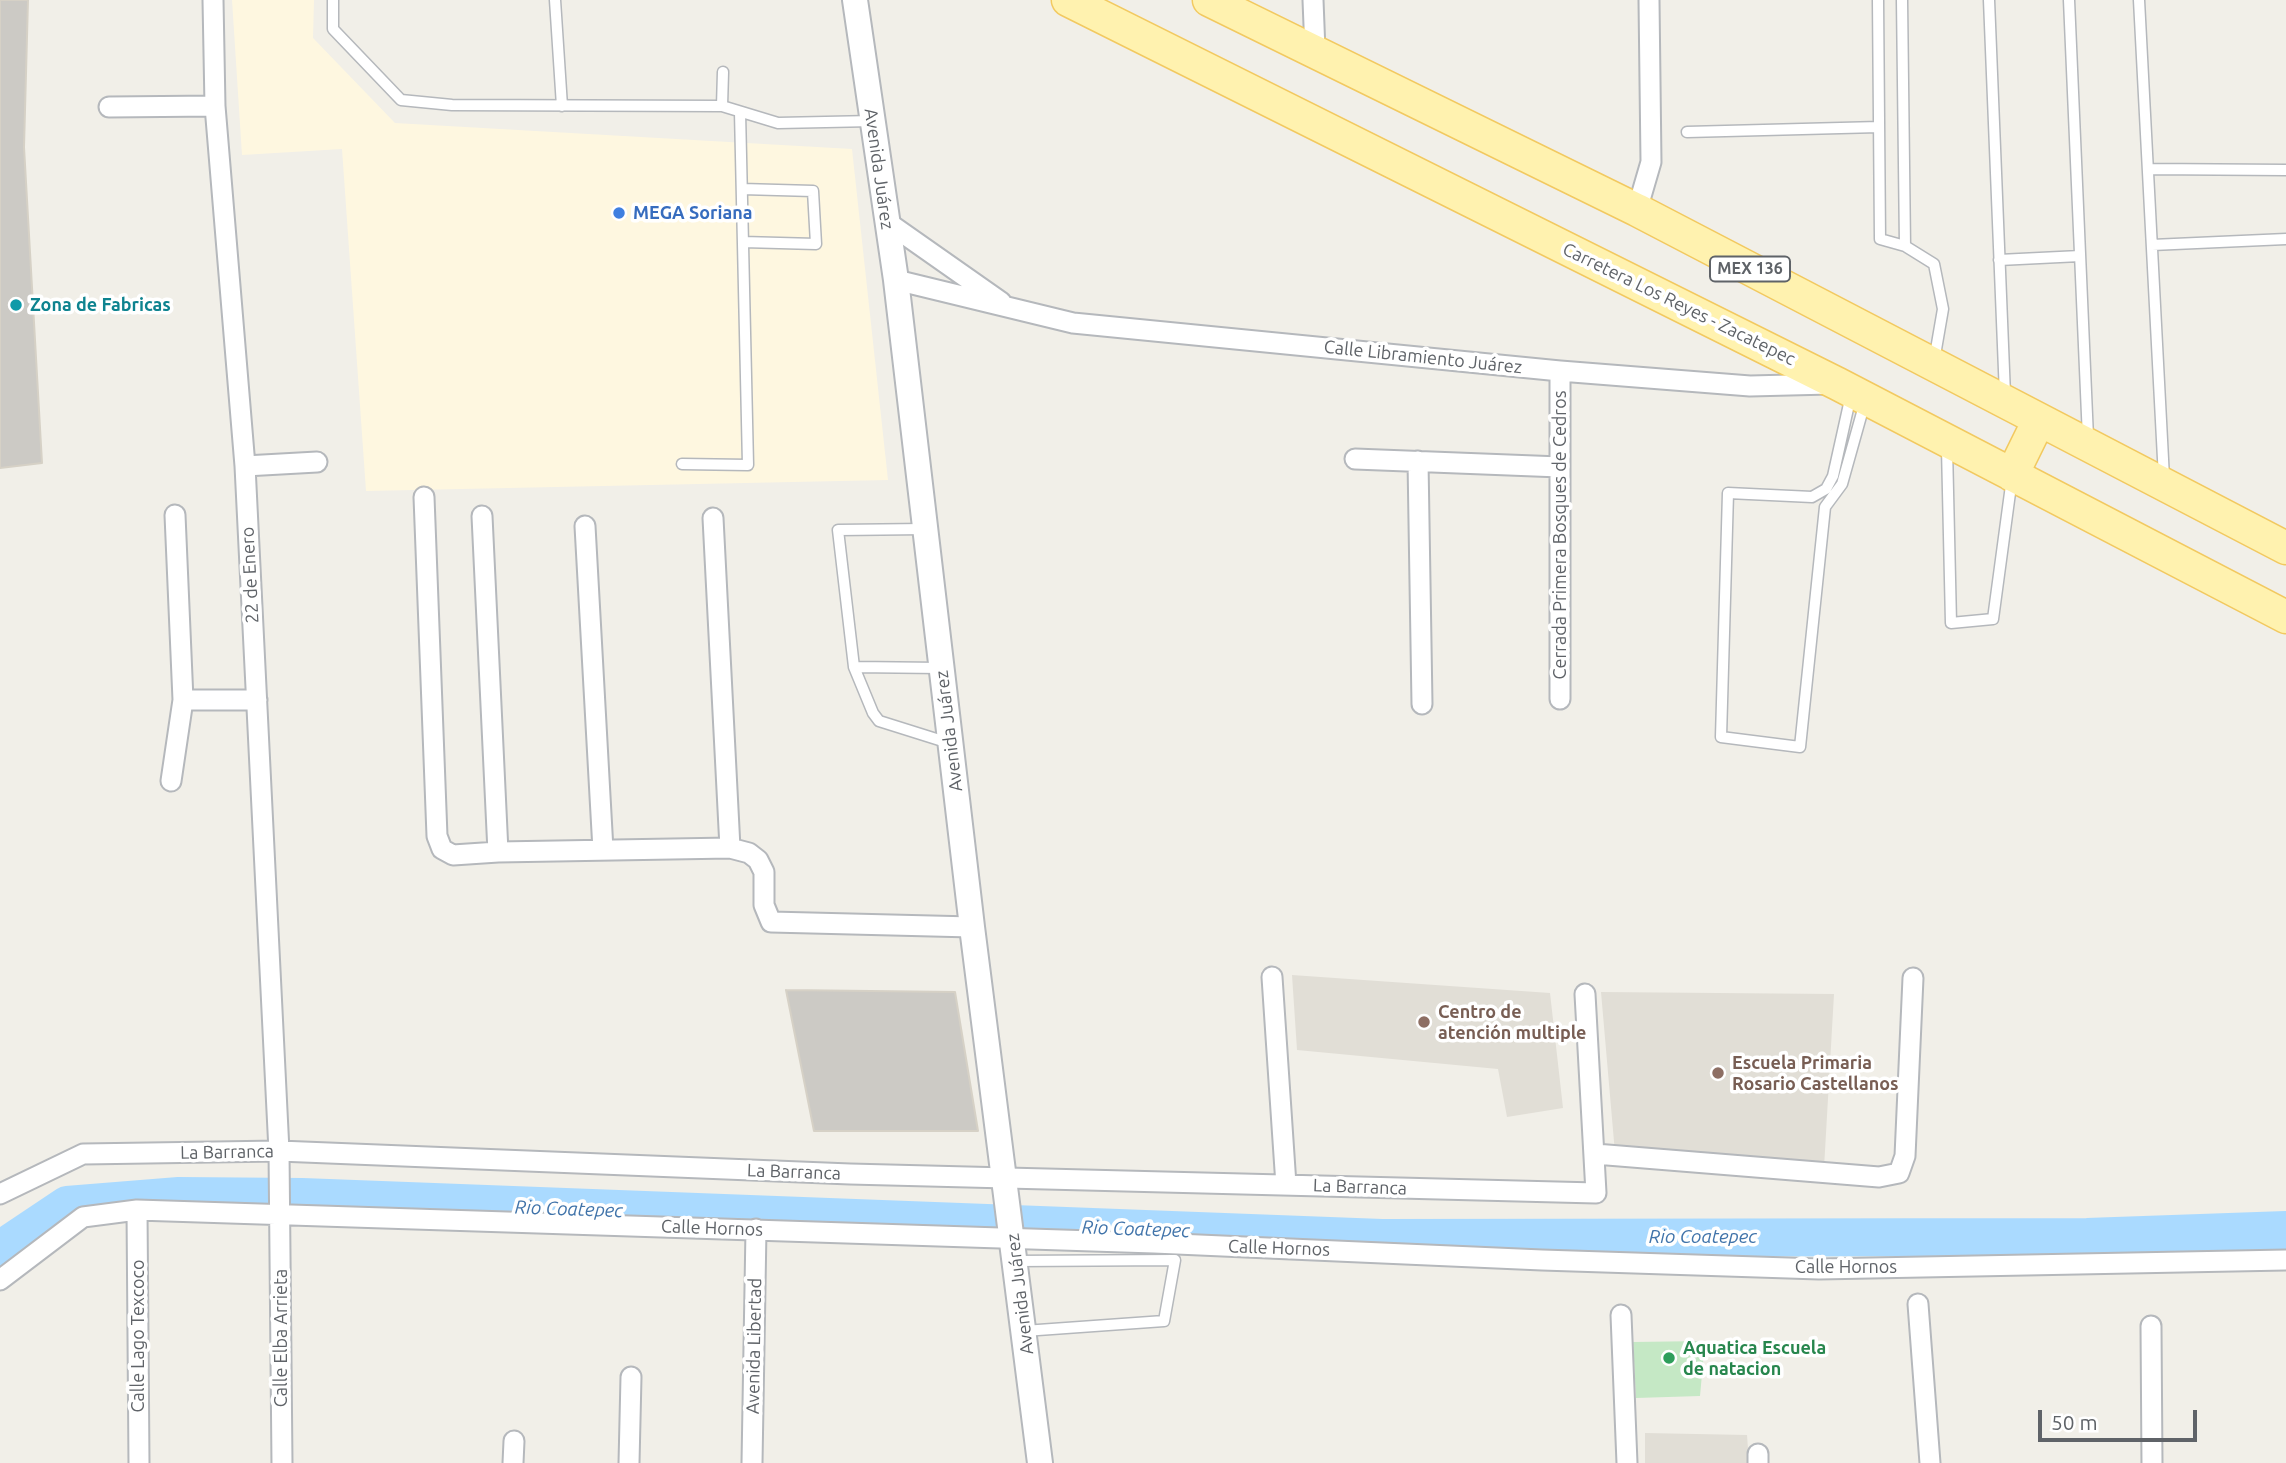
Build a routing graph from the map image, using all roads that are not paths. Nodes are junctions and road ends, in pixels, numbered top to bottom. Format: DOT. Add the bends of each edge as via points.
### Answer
graph roads {
  1 [pos="213,0"];
  2 [pos="333,0"];
  3 [pos="555,0"];
  4 [pos="855,0"];
  5 [pos="1068,0"];
  6 [pos="1209,0"];
  7 [pos="1313,0"];
  8 [pos="1649,0"];
  9 [pos="1878,0"];
  10 [pos="1902,0"];
  11 [pos="1989,0"];
  12 [pos="2070,0"];
  13 [pos="2139,0"];
  14 [pos="1315,51"];
  15 [pos="723,72"];
  16 [pos="215,106"];
  17 [pos="562,106"];
  18 [pos="722,106"];
  19 [pos="109,107"];
  20 [pos="740,112"];
  21 [pos="873,121"];
  22 [pos="1879,127"];
  23 [pos="1687,132"];
  24 [pos="2148,169"];
  25 [pos="2286,170"];
  26 [pos="742,189"];
  27 [pos="1637,210"];
  28 [pos="887,222"];
  29 [pos="2286,239"];
  30 [pos="743,242"];
  31 [pos="2152,244"];
  32 [pos="1905,246"];
  33 [pos="2080,256"];
  34 [pos="2000,260"];
  35 [pos="896,280"];
  36 [pos="1010,309"];
  37 [pos="1934,365"];
  38 [pos="1560,371"];
  39 [pos="1852,391"];
  40 [pos="2005,402"];
  41 [pos="2039,420"];
  42 [pos="1947,441"];
  43 [pos="2088,445"];
  44 [pos="1355,459"];
  45 [pos="1418,461"];
  46 [pos="317,462"];
  47 [pos="682,464"];
  48 [pos="245,466"];
  49 [pos="1560,467"];
  50 [pos="2012,475"];
  51 [pos="2164,485"];
  52 [pos="424,497"];
  53 [pos="175,515"];
  54 [pos="482,516"];
  55 [pos="713,518"];
  56 [pos="585,526"];
  57 [pos="925,529"];
  58 [pos="2286,548"];
  59 [pos="2286,617"];
  60 [pos="854,667"];
  61 [pos="942,668"];
  62 [pos="1560,698"];
  63 [pos="183,700"];
  64 [pos="257,700"];
  65 [pos="1422,704"];
  66 [pos="950,744"];
  67 [pos="171,781"];
  68 [pos="730,848"];
  69 [pos="603,850"];
  70 [pos="498,852"];
  71 [pos="972,927"];
  72 [pos="1272,977"];
  73 [pos="1913,978"];
  74 [pos="1585,994"];
  75 [pos="1595,1154"];
  76 [pos="279,1155"];
  77 [pos="1286,1185"];
  78 [pos="1007,1188"];
  79 [pos="1,1192"];
  80 [pos="137,1210"];
  81 [pos="280,1210"];
  82 [pos="756,1229"];
  83 [pos="1013,1244"];
  84 [pos="2286,1260"];
  85 [pos="0,1280"];
  86 [pos="1918,1304"];
  87 [pos="1621,1315"];
  88 [pos="2151,1326"];
  89 [pos="1024,1331"];
  90 [pos="631,1377"];
  91 [pos="514,1441"];
  92 [pos="139,1463"];
  93 [pos="282,1463"];
  94 [pos="513,1463"];
  95 [pos="629,1463"];
  96 [pos="751,1463"];
  97 [pos="1040,1463"];
  98 [pos="1627,1463"];
  99 [pos="1930,1463"];
  100 [pos="2152,1463"];
  1 -- 16 [label="street, 22 de Enero"];
  2 -- 17 [label="lane" via="333,29 401,100"];
  3 -- 17 [label="lane"];
  4 -- 21 [label="street, Avenida Juárez"];
  5 -- 39 [label="main road, Carretera Los Reyes - Zacatepec"];
  6 -- 14 [label="main road, MEX 136"];
  7 -- 14 [label="street"];
  8 -- 27 [label="street" via="1651,162"];
  9 -- 22 [label="lane"];
  10 -- 32 [label="lane"];
  11 -- 34 [label="lane"];
  12 -- 33 [label="lane"];
  13 -- 24 [label="lane"];
  14 -- 27 [label="main road, MEX 136"];
  15 -- 18 [label="lane"];
  16 -- 19 [label="street"];
  16 -- 48 [label="street, 22 de Enero"];
  17 -- 18 [label="lane"];
  18 -- 20 [label="lane"];
  20 -- 21 [label="lane" via="778,123"];
  20 -- 26 [label="lane"];
  21 -- 28 [label="street, Avenida Juárez"];
  22 -- 23 [label="lane"];
  22 -- 32 [label="lane" via="1880,239"];
  24 -- 25 [label="lane"];
  24 -- 31 [label="lane"];
  26 -- 30 [label="lane"];
  26 -- 30 [label="lane" via="813,191 816,244"];
  27 -- 37 [label="main road, MEX 136"];
  28 -- 35 [label="street, Avenida Juárez"];
  28 -- 36 [label="street, Calle Libramiento Juárez"];
  29 -- 31 [label="lane"];
  30 -- 47 [label="lane" via="748,465"];
  31 -- 51 [label="lane"];
  32 -- 37 [label="lane" via="1934,264 1943,309"];
  33 -- 34 [label="lane"];
  33 -- 43 [label="lane"];
  34 -- 40 [label="lane"];
  35 -- 36 [label="street, Calle Libramiento Juárez"];
  35 -- 57 [label="street, Avenida Juárez"];
  36 -- 38 [label="street, Calle Libramiento Juárez" via="1073,323"];
  37 -- 40 [label="main road, MEX 136"];
  38 -- 39 [label="street, Calle Libramiento Juárez"];
  38 -- 49 [label="street, Cerrada Primera Bosques de Cedros"];
  39 -- 39 [label="lane" via="1826,489 1812,498 1728,493 1721,737 1800,747 1825,507 1842,484"];
  39 -- 42 [label="main road, Carretera Los Reyes - Zacatepec"];
  40 -- 41 [label="main road, MEX 136"];
  41 -- 43 [label="main road, MEX 136"];
  41 -- 50 [label="main road"];
  42 -- 50 [label="main road, Carretera Los Reyes - Zacatepec"];
  42 -- 50 [label="lane" via="1951,623 1993,620"];
  43 -- 51 [label="main road, MEX 136"];
  44 -- 45 [label="street"];
  45 -- 49 [label="street"];
  45 -- 65 [label="street"];
  46 -- 48 [label="street"];
  48 -- 64 [label="street, 22 de Enero"];
  49 -- 62 [label="street, Cerrada Primera Bosques de Cedros"];
  50 -- 59 [label="main road, Carretera Los Reyes - Zacatepec"];
  51 -- 58 [label="main road, MEX 136"];
  52 -- 70 [label="street" via="438,836 442,849 453,855"];
  53 -- 63 [label="street"];
  54 -- 70 [label="street"];
  55 -- 68 [label="street"];
  56 -- 69 [label="street"];
  57 -- 60 [label="lane" via="838,530"];
  57 -- 61 [label="street, Avenida Juárez"];
  60 -- 61 [label="lane"];
  60 -- 66 [label="lane" via="879,721"];
  61 -- 66 [label="street, Avenida Juárez"];
  63 -- 64 [label="street"];
  63 -- 67 [label="street"];
  64 -- 76 [label="street, 22 de Enero"];
  66 -- 71 [label="street, Avenida Juárez"];
  68 -- 69 [label="street"];
  68 -- 71 [label="street" via="758,860 771,922"];
  69 -- 70 [label="street"];
  71 -- 78 [label="street, Avenida Juárez"];
  72 -- 77 [label="street"];
  73 -- 75 [label="street" via="1905,1156 1899,1172 1880,1177"];
  74 -- 75 [label="street"];
  75 -- 77 [label="street, La Barranca" via="1596,1193"];
  76 -- 78 [label="street, La Barranca" via="850,1174"];
  76 -- 79 [label="street, La Barranca" via="83,1154"];
  76 -- 81 [label="street, Calle Elba Arrieta"];
  77 -- 78 [label="street, La Barranca"];
  78 -- 83 [label="street, Avenida Juárez"];
  80 -- 81 [label="street, Calle Hornos"];
  80 -- 85 [label="street, Calle Hornos" via="83,1217"];
  80 -- 92 [label="street, Calle Lago Texcoco"];
  81 -- 82 [label="street, Calle Hornos"];
  81 -- 93 [label="street, Calle Elba Arrieta"];
  82 -- 83 [label="street, Calle Hornos"];
  82 -- 96 [label="street, Avenida Libertad"];
  83 -- 84 [label="street, Calle Hornos" via="1819,1269"];
  83 -- 89 [label="street, Avenida Juárez"];
  83 -- 89 [label="lane" via="1175,1260 1164,1321"];
  86 -- 99 [label="street"];
  87 -- 98 [label="street"];
  88 -- 100 [label="street"];
  89 -- 97 [label="street, Avenida Juárez"];
  90 -- 95 [label="street"];
  91 -- 94 [label="street"];
}
